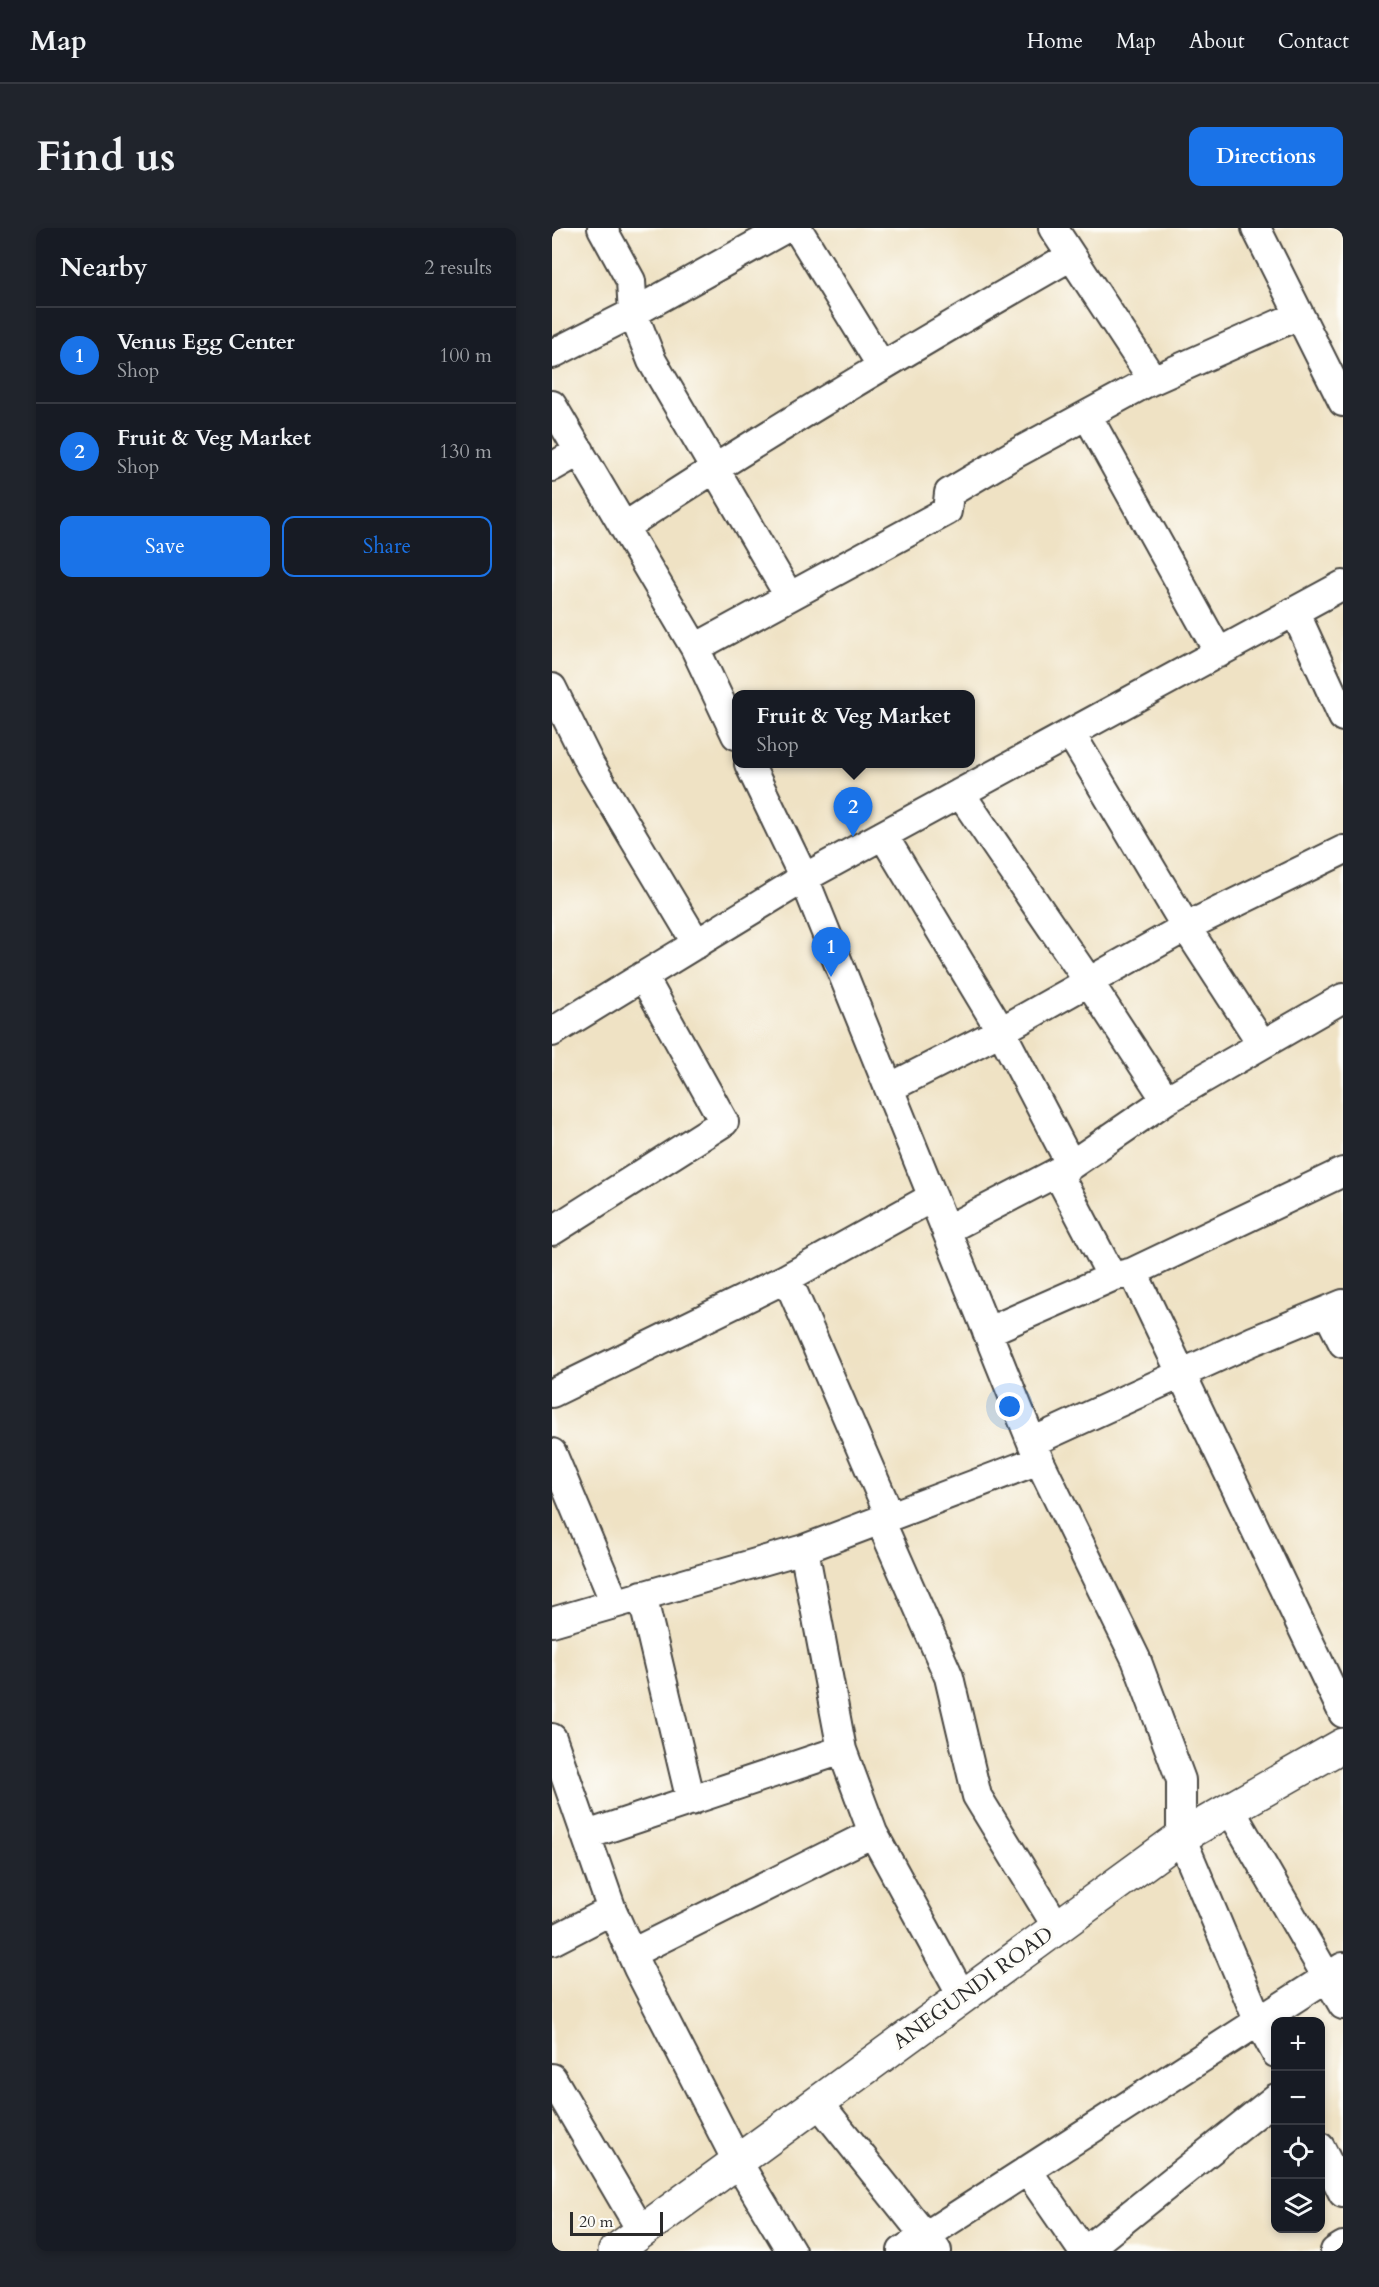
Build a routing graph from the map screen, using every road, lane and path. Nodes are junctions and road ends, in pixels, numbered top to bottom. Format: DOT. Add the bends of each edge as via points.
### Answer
graph roads {
  1 [pos="602,228"];
  2 [pos="786,228"];
  3 [pos="797,228"];
  4 [pos="1053,228"];
  5 [pos="1265,231"];
  6 [pos="1071,255"];
  7 [pos="633,313"];
  8 [pos="1299,315"];
  9 [pos="552,354"];
  10 [pos="881,365"];
  11 [pos="1153,380"];
  12 [pos="1343,402"];
  13 [pos="552,405"];
  14 [pos="1087,416"];
  15 [pos="580,452"];
  16 [pos="552,467"];
  17 [pos="713,468"];
  18 [pos="624,527"];
  19 [pos="1343,585"];
  20 [pos="789,596"];
  21 [pos="1295,612"];
  22 [pos="695,648"];
  23 [pos="1219,653"];
  24 [pos="552,688"];
  25 [pos="1343,717"];
  26 [pos="732,727"];
  27 [pos="1071,734"];
  28 [pos="751,768"];
  29 [pos="960,794"];
  30 [pos="883,835"];
  31 [pos="1343,850"];
  32 [pos="804,878"];
  33 [pos="1186,927"];
  34 [pos="697,944"];
  35 [pos="644,976"];
  36 [pos="1089,982"];
  37 [pos="1343,998"];
  38 [pos="1001,1031"];
  39 [pos="552,1032"];
  40 [pos="1262,1044"];
  41 [pos="889,1088"];
  42 [pos="1166,1100"];
  43 [pos="1064,1169"];
  44 [pos="1343,1172"];
  45 [pos="933,1197"];
  46 [pos="946,1230"];
  47 [pos="552,1231"];
  48 [pos="1123,1274"];
  49 [pos="787,1278"];
  50 [pos="1335,1308"];
  51 [pos="987,1332"];
  52 [pos="1343,1343"];
  53 [pos="1182,1372"];
  54 [pos="552,1393"];
  55 [pos="1035,1451"];
  56 [pos="552,1454"];
  57 [pos="885,1518"];
  58 [pos="804,1548"];
  59 [pos="642,1595"];
  60 [pos="615,1604"];
  61 [pos="552,1622"];
  62 [pos="1343,1713"];
  63 [pos="552,1738"];
  64 [pos="1343,1745"];
  65 [pos="842,1750"];
  66 [pos="691,1801"];
  67 [pos="1230,1809"];
  68 [pos="873,1833"];
  69 [pos="587,1835"];
  70 [pos="1181,1837"];
  71 [pos="612,1910"];
  72 [pos="1057,1927"];
  73 [pos="552,1941"];
  74 [pos="632,1953"];
  75 [pos="1335,1972"];
  76 [pos="963,1996"];
  77 [pos="1343,2005"];
  78 [pos="1258,2020"];
  79 [pos="1271,2045"];
  80 [pos="552,2078"];
  81 [pos="1271,2101"];
  82 [pos="818,2102"];
  83 [pos="1325,2156"];
  84 [pos="737,2161"];
  85 [pos="1027,2170"];
  86 [pos="1341,2183"];
  87 [pos="642,2232"];
  88 [pos="931,2244"];
  89 [pos="1343,2246"];
  90 [pos="615,2251"];
  91 [pos="791,2251"];
  92 [pos="902,2251"];
  93 [pos="1084,2251"];
  94 [pos="1335,2251"];
  1 -- 7 [label="street" via="631,281"];
  2 -- 7 [label="street"];
  3 -- 10 [label="street"];
  4 -- 6 [label="street"];
  5 -- 8 [label="street"];
  6 -- 10 [label="street"];
  6 -- 11 [label="street"];
  7 -- 9 [label="street"];
  7 -- 17 [label="street" via="652,361"];
  8 -- 11 [label="street"];
  8 -- 12 [label="street"];
  10 -- 17 [label="street"];
  11 -- 14 [label="street"];
  13 -- 15 [label="street"];
  14 -- 20 [label="street" via="949,493 947,511"];
  14 -- 23 [label="street"];
  15 -- 16 [label="street"];
  15 -- 18 [label="street"];
  17 -- 18 [label="street"];
  17 -- 20 [label="street"];
  18 -- 22 [label="street"];
  19 -- 21 [label="street"];
  20 -- 22 [label="street"];
  21 -- 23 [label="street"];
  21 -- 25 [label="street"];
  22 -- 26 [label="street"];
  23 -- 27 [label="street"];
  24 -- 34 [label="street" via="590,765"];
  27 -- 29 [label="street"];
  27 -- 33 [label="street"];
  28 -- 32 [label="street"];
  29 -- 30 [label="street"];
  29 -- 36 [label="street"];
  30 -- 32 [label="street"];
  30 -- 38 [label="street"];
  31 -- 33 [label="street"];
  32 -- 34 [label="street"];
  32 -- 41 [label="street"];
  33 -- 36 [label="street"];
  33 -- 40 [label="street"];
  34 -- 35 [label="street"];
  35 -- 39 [label="street"];
  35 -- 47 [label="street" via="724,1122"];
  36 -- 38 [label="street"];
  36 -- 42 [label="street"];
  37 -- 40 [label="street"];
  38 -- 41 [label="street"];
  38 -- 43 [label="street"];
  40 -- 42 [label="street"];
  41 -- 45 [label="street"];
  42 -- 43 [label="street"];
  43 -- 46 [label="street"];
  43 -- 48 [label="street"];
  44 -- 48 [label="street"];
  45 -- 46 [label="street"];
  45 -- 49 [label="street"];
  46 -- 51 [label="street"];
  48 -- 51 [label="street"];
  48 -- 53 [label="street"];
  49 -- 54 [label="street"];
  49 -- 57 [label="street"];
  50 -- 52 [label="street"];
  50 -- 53 [label="street"];
  51 -- 55 [label="street"];
  53 -- 55 [label="street"];
  53 -- 62 [label="street"];
  55 -- 57 [label="street"];
  55 -- 70 [label="street" via="1136,1659 1182,1780"];
  56 -- 60 [label="street"];
  57 -- 58 [label="street"];
  57 -- 72 [label="street" via="949,1677 977,1796"];
  58 -- 59 [label="street"];
  58 -- 65 [label="street"];
  59 -- 60 [label="street"];
  59 -- 66 [label="street"];
  60 -- 61 [label="street"];
  63 -- 69 [label="street"];
  64 -- 67 [label="street, ANEGUNDI ROAD"];
  65 -- 66 [label="street"];
  65 -- 68 [label="street"];
  66 -- 69 [label="street"];
  67 -- 70 [label="street, ANEGUNDI ROAD"];
  67 -- 75 [label="street"];
  68 -- 74 [label="street"];
  68 -- 76 [label="street"];
  69 -- 71 [label="street"];
  70 -- 72 [label="street, ANEGUNDI ROAD"];
  70 -- 78 [label="street"];
  71 -- 73 [label="street"];
  71 -- 74 [label="street"];
  72 -- 76 [label="street, ANEGUNDI ROAD"];
  74 -- 84 [label="street"];
  75 -- 77 [label="street"];
  75 -- 78 [label="street"];
  76 -- 82 [label="street, ANEGUNDI ROAD"];
  78 -- 79 [label="street"];
  78 -- 85 [label="street"];
  80 -- 87 [label="street"];
  81 -- 93 [label="street"];
  82 -- 84 [label="street, ANEGUNDI ROAD"];
  82 -- 88 [label="street"];
  83 -- 86 [label="street"];
  84 -- 87 [label="street, ANEGUNDI ROAD"];
  84 -- 91 [label="street"];
  85 -- 88 [label="street"];
  85 -- 93 [label="street"];
  87 -- 90 [label="street, ANEGUNDI ROAD"];
  88 -- 92 [label="street"];
  89 -- 94 [label="street"];
}
